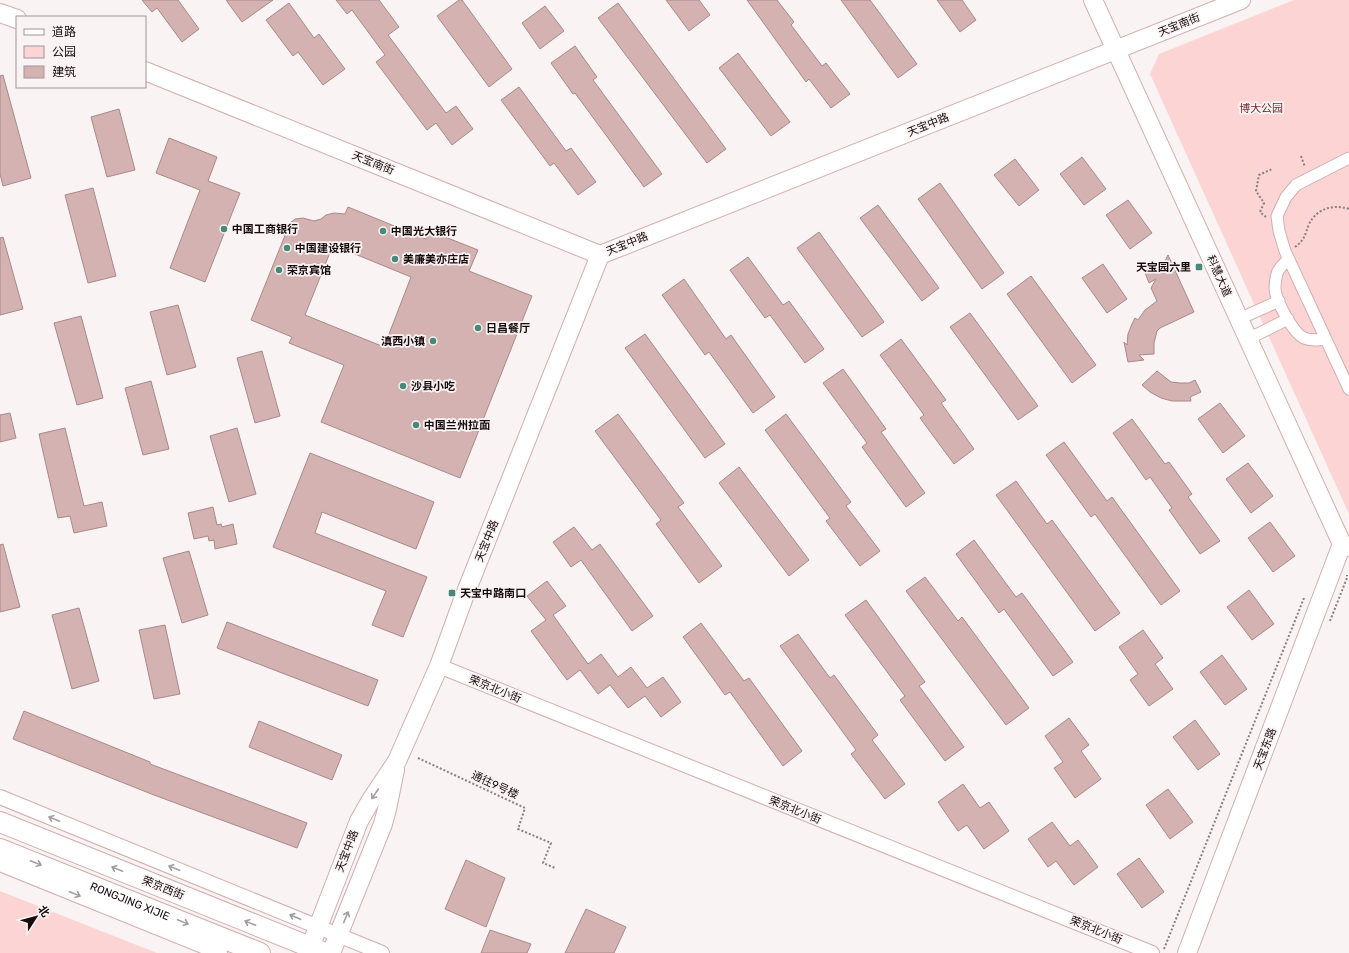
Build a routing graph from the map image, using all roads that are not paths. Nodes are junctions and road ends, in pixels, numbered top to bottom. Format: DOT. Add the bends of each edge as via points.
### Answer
graph roads {
  1 [pos="1093,0"];
  2 [pos="1241,0"];
  3 [pos="0,13"];
  4 [pos="16,19"];
  5 [pos="1116,50"];
  6 [pos="146,71"];
  7 [pos="1349,158"];
  8 [pos="600,255"];
  9 [pos="1287,255"];
  10 [pos="1279,301"];
  11 [pos="1239,319"];
  12 [pos="1288,319"];
  13 [pos="1248,339"];
  14 [pos="1326,339"];
  15 [pos="1349,389"];
  16 [pos="1345,546"];
  17 [pos="438,666"];
  18 [pos="397,762"];
  19 [pos="0,797"];
  20 [pos="0,822"];
  21 [pos="0,848"];
  22 [pos="0,864"];
  23 [pos="318,926"];
  24 [pos="338,935"];
  25 [pos="315,951"];
  26 [pos="220,953"];
  27 [pos="260,953"];
  28 [pos="331,953"];
  29 [pos="382,953"];
  30 [pos="1152,953"];
  31 [pos="1187,953"];
  1 -- 5 [label="street, 科慧大道"];
  2 -- 5 [label="street, 天宝南街"];
  3 -- 4 [label="street"];
  5 -- 8 [label="street, 天宝中路"];
  5 -- 11 [label="street, 科慧大道"];
  6 -- 8 [label="street, 天宝南街"];
  7 -- 9 [label="street" via="1296,185 1286,197 1278,216 1278,227"];
  8 -- 17 [label="street, 天宝中路"];
  9 -- 10 [label="street" via="1276,282 1275,290"];
  9 -- 14 [label="street"];
  10 -- 11 [label="street"];
  10 -- 12 [label="street"];
  11 -- 13 [label="street, 科慧大道"];
  12 -- 13 [label="street"];
  12 -- 14 [label="street" via="1292,327 1304,338"];
  13 -- 16 [label="street, 科慧大道"];
  14 -- 15 [label="street"];
  16 -- 31 [label="street, 天宝东路"];
  17 -- 18 [label="street, 天宝中路"];
  17 -- 30 [label="street, 荣京北小街"];
  18 -- 23 [label="street, 天宝中路, one-way" via="359,822"];
  24 -- 18 [label="street, 天宝中路, one-way" via="383,824"];
  23 -- 19 [label="street, one-way"];
  25 -- 20 [label="main road, 荣京西街, one-way"];
  21 -- 27 [label="main road, RONGJING XIJIE, one-way"];
  22 -- 26 [label="street, one-way"];
  23 -- 24 [label="street"];
  23 -- 25 [label="street, 天宝中路"];
  24 -- 28 [label="street, 天宝中路"];
  24 -- 29 [label="street"];
}
